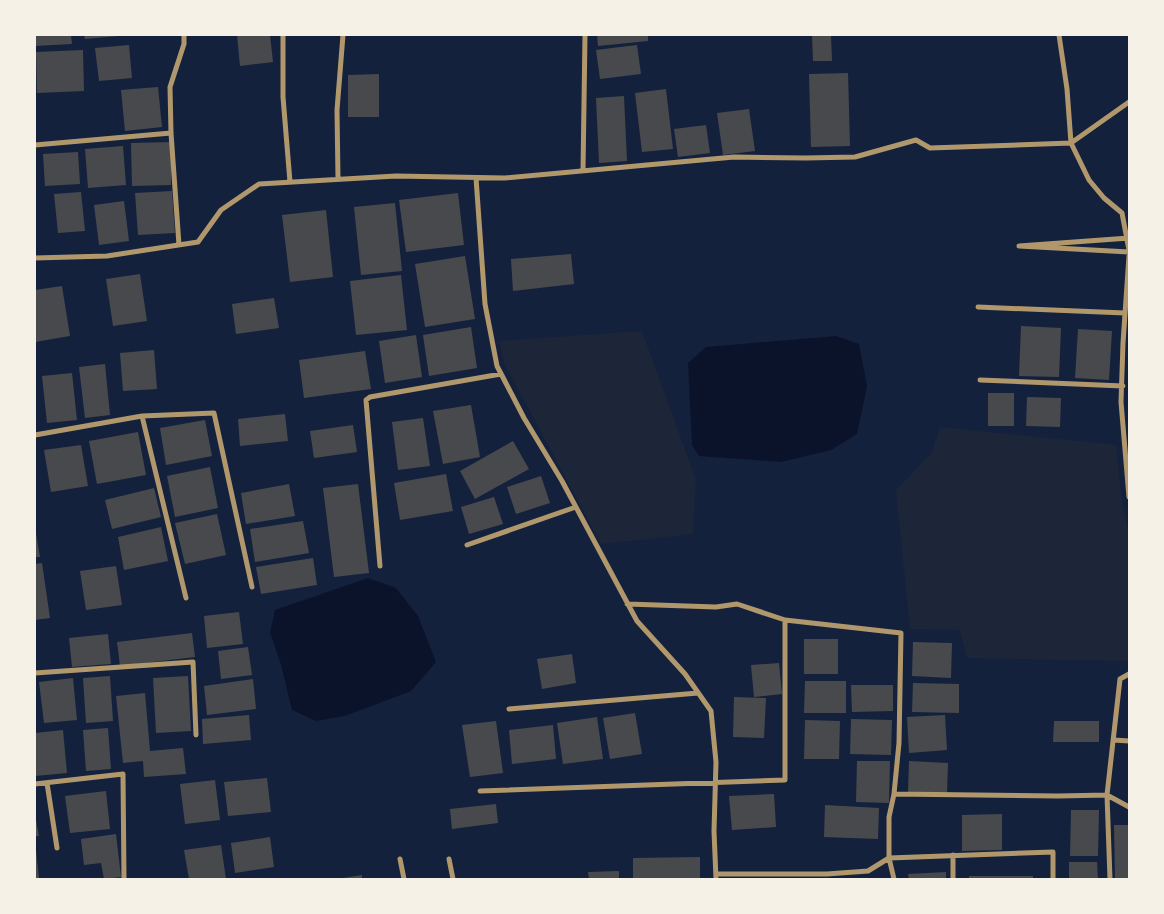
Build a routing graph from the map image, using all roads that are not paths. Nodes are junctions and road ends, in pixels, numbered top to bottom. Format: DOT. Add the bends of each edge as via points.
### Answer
graph roads {
  1 [pos="184,35"];
  2 [pos="282,35"];
  3 [pos="343,35"];
  4 [pos="585,35"];
  5 [pos="1059,35"];
  6 [pos="1129,102"];
  7 [pos="172,133"];
  8 [pos="1071,143"];
  9 [pos="35,145"];
  10 [pos="583,171"];
  11 [pos="476,178"];
  12 [pos="338,179"];
  13 [pos="290,182"];
  14 [pos="1129,211"];
  15 [pos="1122,213"];
  16 [pos="1129,238"];
  17 [pos="179,245"];
  18 [pos="1129,251"];
  19 [pos="1129,256"];
  20 [pos="35,258"];
  21 [pos="1128,278"];
  22 [pos="978,307"];
  23 [pos="1125,313"];
  24 [pos="501,374"];
  25 [pos="980,380"];
  26 [pos="1123,386"];
  27 [pos="142,416"];
  28 [pos="35,435"];
  29 [pos="1129,493"];
  30 [pos="576,507"];
  31 [pos="467,545"];
  32 [pos="380,566"];
  33 [pos="252,586"];
  34 [pos="186,598"];
  35 [pos="628,604"];
  36 [pos="785,620"];
  37 [pos="35,673"];
  38 [pos="1129,674"];
  39 [pos="698,693"];
  40 [pos="509,708"];
  41 [pos="196,735"];
  42 [pos="1113,740"];
  43 [pos="1129,741"];
  44 [pos="715,782"];
  45 [pos="35,784"];
  46 [pos="47,784"];
  47 [pos="480,791"];
  48 [pos="894,794"];
  49 [pos="1106,795"];
  50 [pos="1129,807"];
  51 [pos="57,848"];
  52 [pos="953,856"];
  53 [pos="889,858"];
  54 [pos="400,859"];
  55 [pos="449,859"];
  56 [pos="716,876"];
  57 [pos="124,879"];
  58 [pos="404,879"];
  59 [pos="453,879"];
  60 [pos="894,879"];
  61 [pos="953,879"];
  62 [pos="1053,879"];
  63 [pos="1110,879"];
  1 -- 7 [label="street" via="170,87"];
  2 -- 13 [label="street"];
  3 -- 12 [label="street" via="337,110"];
  4 -- 10 [label="street"];
  5 -- 8 [label="street"];
  6 -- 8 [label="street"];
  7 -- 9 [label="street"];
  7 -- 17 [label="street"];
  8 -- 10 [label="street" via="930,148 916,140 855,157 734,157"];
  8 -- 15 [label="street" via="1089,180"];
  10 -- 11 [label="street"];
  11 -- 12 [label="street" via="396,176"];
  11 -- 24 [label="street" via="485,304"];
  12 -- 13 [label="street"];
  13 -- 17 [label="street" via="259,184 222,210 198,242"];
  14 -- 15 [label="street"];
  15 -- 18 [label="street"];
  16 -- 18 [label="street" via="1020,246"];
  17 -- 20 [label="street" via="107,256"];
  19 -- 21 [label="street"];
  21 -- 23 [label="street"];
  22 -- 23 [label="street"];
  23 -- 26 [label="street"];
  24 -- 30 [label="street"];
  24 -- 32 [label="street" via="366,400"];
  25 -- 26 [label="street"];
  26 -- 29 [label="street"];
  27 -- 28 [label="street"];
  27 -- 33 [label="street" via="214,413"];
  27 -- 34 [label="street"];
  30 -- 31 [label="street"];
  30 -- 35 [label="street"];
  35 -- 36 [label="street" via="716,607 737,604"];
  35 -- 39 [label="street" via="637,621"];
  36 -- 44 [label="street" via="785,780"];
  36 -- 48 [label="street" via="901,633 900,743"];
  37 -- 41 [label="street" via="193,662"];
  38 -- 42 [label="street" via="1120,680"];
  39 -- 40 [label="street"];
  39 -- 44 [label="street" via="711,711"];
  42 -- 43 [label="street"];
  42 -- 49 [label="street"];
  44 -- 47 [label="street"];
  44 -- 56 [label="street"];
  45 -- 46 [label="street"];
  46 -- 51 [label="street"];
  46 -- 57 [label="street" via="123,774"];
  48 -- 49 [label="street"];
  48 -- 53 [label="street" via="889,817"];
  49 -- 50 [label="street"];
  49 -- 63 [label="street"];
  52 -- 53 [label="street"];
  52 -- 61 [label="street"];
  52 -- 62 [label="street" via="1053,852"];
  53 -- 56 [label="street" via="868,871"];
  53 -- 60 [label="street"];
  54 -- 58 [label="street"];
  55 -- 59 [label="street"];
}
